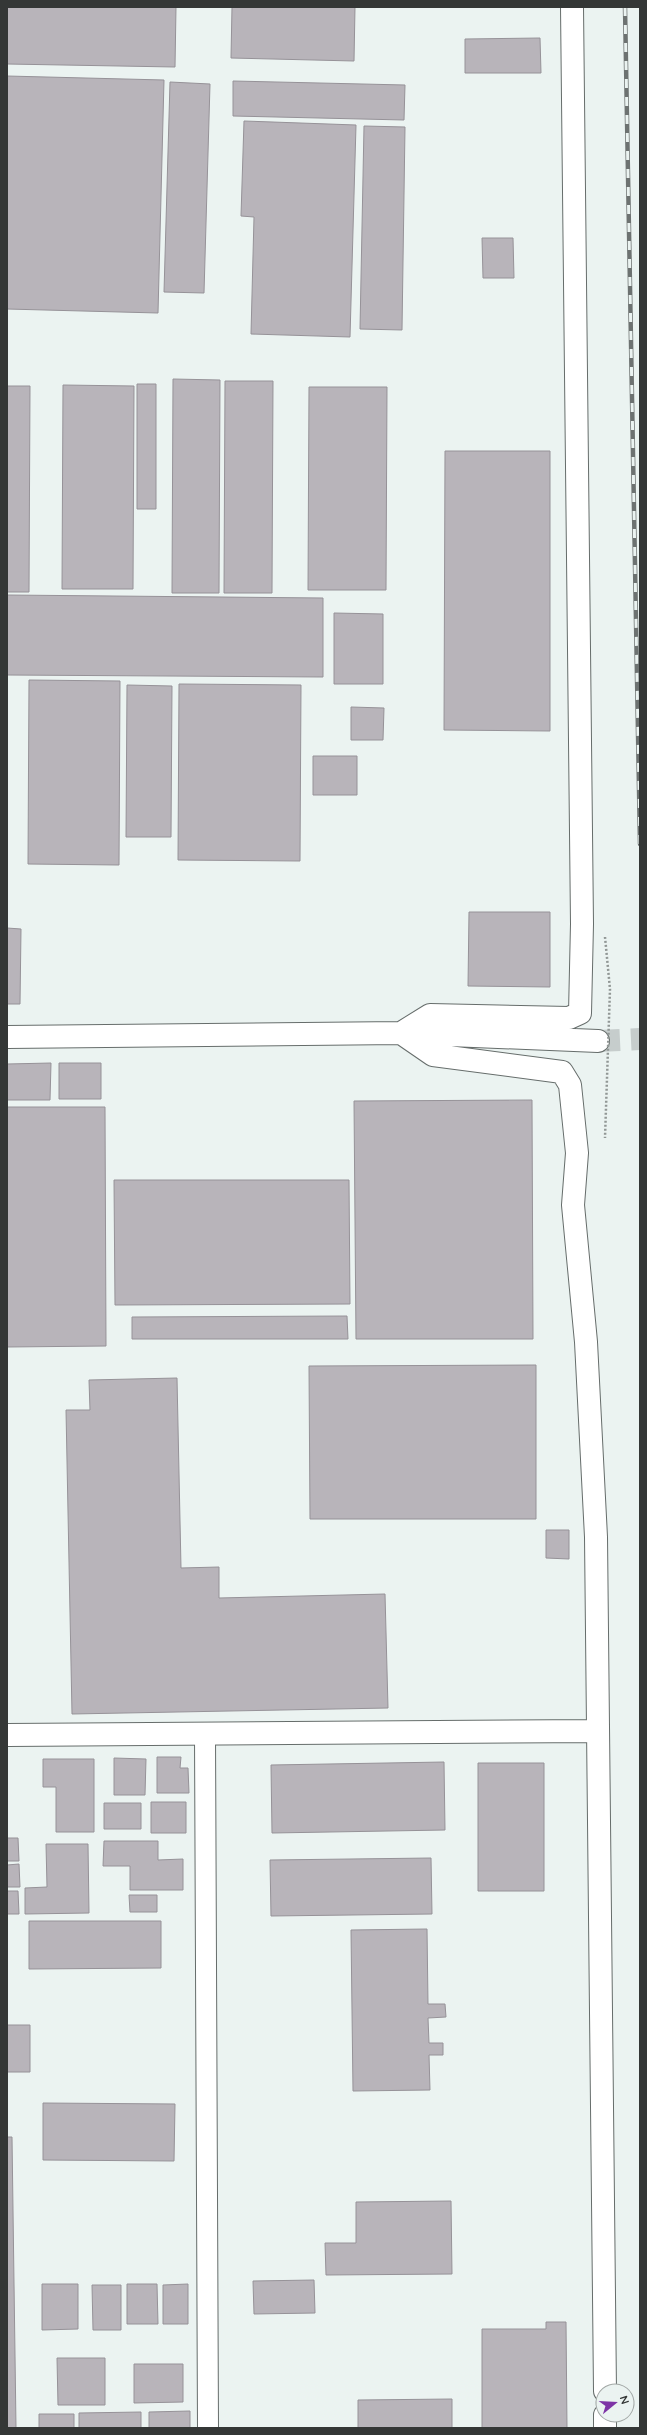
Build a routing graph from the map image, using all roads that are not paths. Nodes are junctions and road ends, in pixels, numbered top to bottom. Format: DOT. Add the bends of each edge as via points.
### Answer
graph roads {
  1 [pos="572,7"];
  2 [pos="401,1033"];
  3 [pos="7,1037"];
  4 [pos="598,1041"];
  5 [pos="598,1731"];
  6 [pos="205,1734"];
  7 [pos="7,1735"];
  8 [pos="604,2383"];
  9 [pos="208,2428"];
  1 -- 2 [label="street" via="582,908 580,1013 569,1018 430,1015"];
  2 -- 3 [label="street"];
  2 -- 4 [label="street"];
  2 -- 5 [label="street" via="433,1055 562,1072 570,1085 577,1153 573,1205 586,1342 596,1537"];
  5 -- 6 [label="street"];
  5 -- 8 [label="street"];
  6 -- 7 [label="street"];
  6 -- 9 [label="lane"];
}
